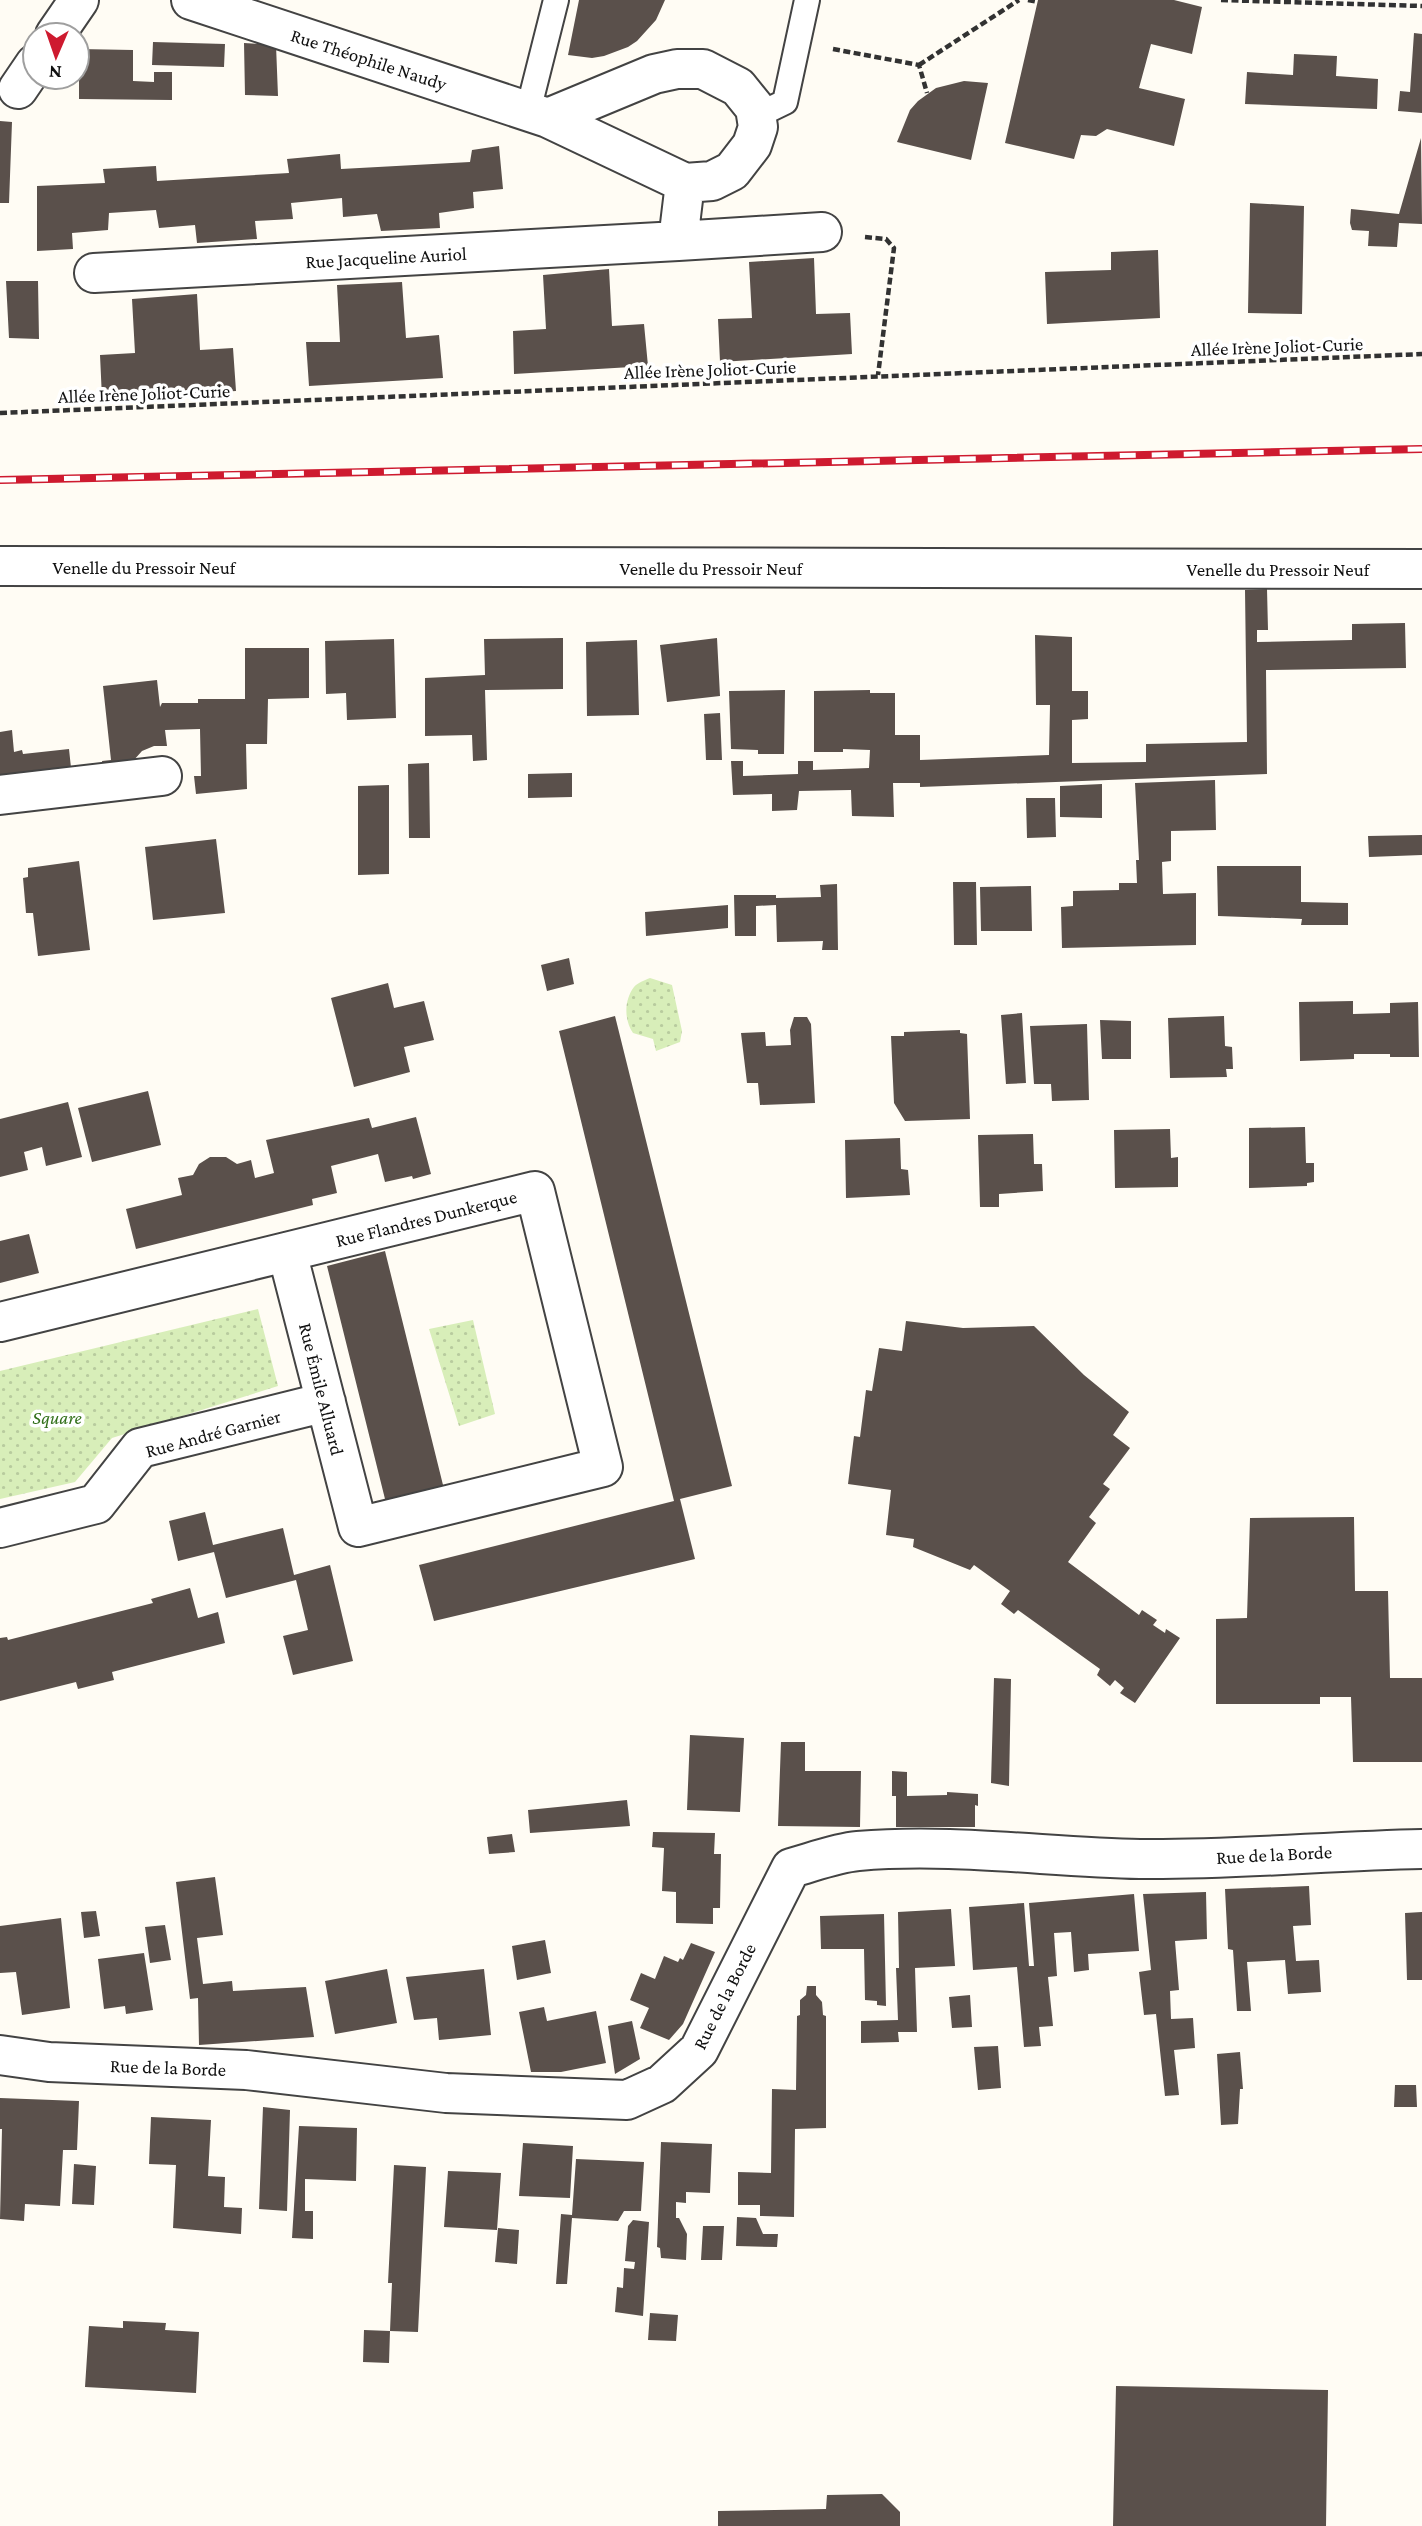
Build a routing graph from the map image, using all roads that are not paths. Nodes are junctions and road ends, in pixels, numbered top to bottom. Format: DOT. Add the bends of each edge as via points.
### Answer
graph roads {
  1 [pos="79,0"];
  2 [pos="191,0"];
  3 [pos="556,0"];
  4 [pos="807,0"];
  5 [pos="65,21"];
  6 [pos="538,114"];
  7 [pos="756,116"];
  8 [pos="685,183"];
  9 [pos="822,232"];
  10 [pos="678,241"];
  11 [pos="94,273"];
  12 [pos="0,566"];
  13 [pos="1422,569"];
  14 [pos="162,776"];
  15 [pos="0,795"];
  16 [pos="288,1252"];
  17 [pos="0,1322"];
  18 [pos="326,1402"];
  19 [pos="358,1527"];
  20 [pos="0,1528"];
  21 [pos="1422,1849"];
  22 [pos="0,2055"];
  1 -- 5 [label="street"];
  2 -- 6 [label="street, Rue Théophile Naudy"];
  3 -- 6 [label="lane"];
  4 -- 7 [label="lane" via="785,102"];
  6 -- 7 [label="street" via="653,74 703,69 738,87"];
  6 -- 8 [label="street, Rue Théophile Naudy"];
  7 -- 8 [label="street" via="752,145 732,171 712,181"];
  8 -- 10 [label="street"];
  9 -- 10 [label="street, Rue Jacqueline Auriol"];
  10 -- 11 [label="street, Rue Jacqueline Auriol"];
  12 -- 13 [label="street, Venelle du Pressoir Neuf"];
  14 -- 15 [label="street"];
  16 -- 17 [label="street, Rue Flandres Dunkerque"];
  16 -- 18 [label="street, Rue Émile Alluard"];
  16 -- 19 [label="street, Rue Flandres Dunkerque" via="535,1191 603,1468"];
  18 -- 19 [label="street, Rue Émile Alluard"];
  18 -- 20 [label="street, Rue André Garnier" via="140,1448 96,1504"];
  21 -- 22 [label="street, Rue de la Borde" via="1185,1859 963,1850 856,1851 791,1868 699,2050 662,2084 627,2100 446,2093 246,2070 49,2062"];
}
